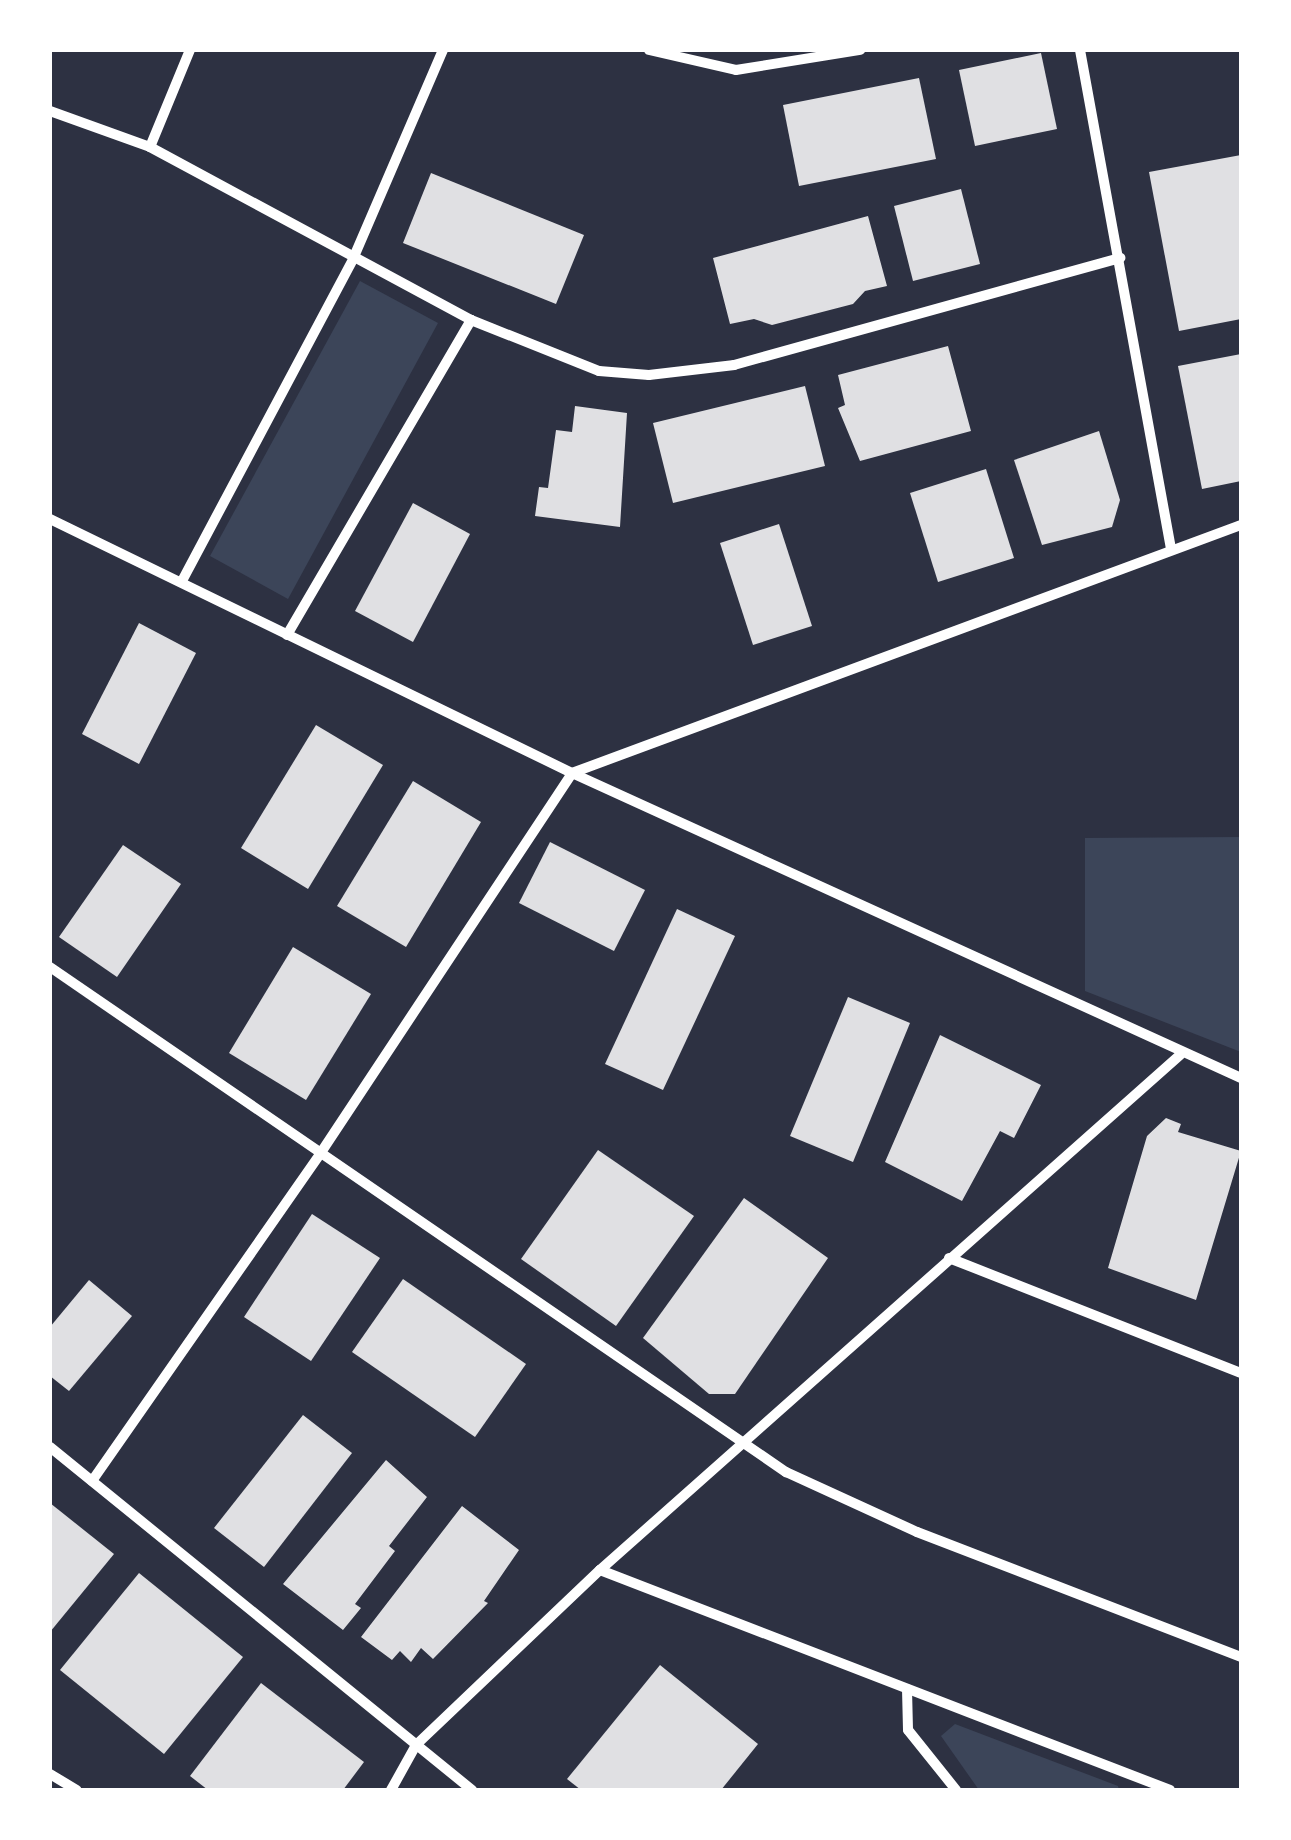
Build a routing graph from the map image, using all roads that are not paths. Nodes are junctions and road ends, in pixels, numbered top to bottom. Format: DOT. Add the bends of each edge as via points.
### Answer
graph roads {
  1 [pos="190,50"];
  2 [pos="443,50"];
  3 [pos="648,50"];
  4 [pos="860,50"];
  5 [pos="1080,50"];
  6 [pos="50,111"];
  7 [pos="150,147"];
  8 [pos="1120,258"];
  9 [pos="353,260"];
  10 [pos="472,320"];
  11 [pos="50,520"];
  12 [pos="1241,525"];
  13 [pos="1171,549"];
  14 [pos="182,581"];
  15 [pos="287,635"];
  16 [pos="572,773"];
  17 [pos="50,967"];
  18 [pos="1180,1054"];
  19 [pos="1241,1078"];
  20 [pos="320,1154"];
  21 [pos="950,1258"];
  22 [pos="1241,1373"];
  23 [pos="742,1441"];
  24 [pos="50,1446"];
  25 [pos="92,1481"];
  26 [pos="600,1570"];
  27 [pos="1241,1657"];
  28 [pos="908,1689"];
  29 [pos="416,1745"];
  30 [pos="50,1774"];
  31 [pos="77,1790"];
  32 [pos="390,1790"];
  33 [pos="472,1790"];
  34 [pos="956,1790"];
  35 [pos="1170,1790"];
  1 -- 7 [label="street"];
  2 -- 9 [label="street"];
  3 -- 4 [label="street" via="736,70"];
  5 -- 8 [label="street"];
  6 -- 7 [label="street"];
  7 -- 9 [label="street"];
  8 -- 10 [label="street" via="693,372 599,371"];
  8 -- 13 [label="street"];
  9 -- 10 [label="street"];
  9 -- 14 [label="street"];
  10 -- 15 [label="street"];
  11 -- 14 [label="street"];
  12 -- 13 [label="street"];
  13 -- 16 [label="street"];
  14 -- 15 [label="street"];
  15 -- 16 [label="street"];
  16 -- 18 [label="street"];
  16 -- 20 [label="street"];
  17 -- 20 [label="street"];
  18 -- 19 [label="street"];
  18 -- 21 [label="street"];
  20 -- 23 [label="street"];
  20 -- 25 [label="street"];
  21 -- 22 [label="street"];
  21 -- 23 [label="street"];
  23 -- 26 [label="street"];
  23 -- 27 [label="street" via="827,1494"];
  24 -- 25 [label="street"];
  25 -- 29 [label="street"];
  26 -- 28 [label="street"];
  26 -- 29 [label="street"];
  28 -- 34 [label="street" via="908,1730"];
  28 -- 35 [label="street"];
  29 -- 32 [label="street"];
  29 -- 33 [label="street"];
  30 -- 31 [label="street"];
}
